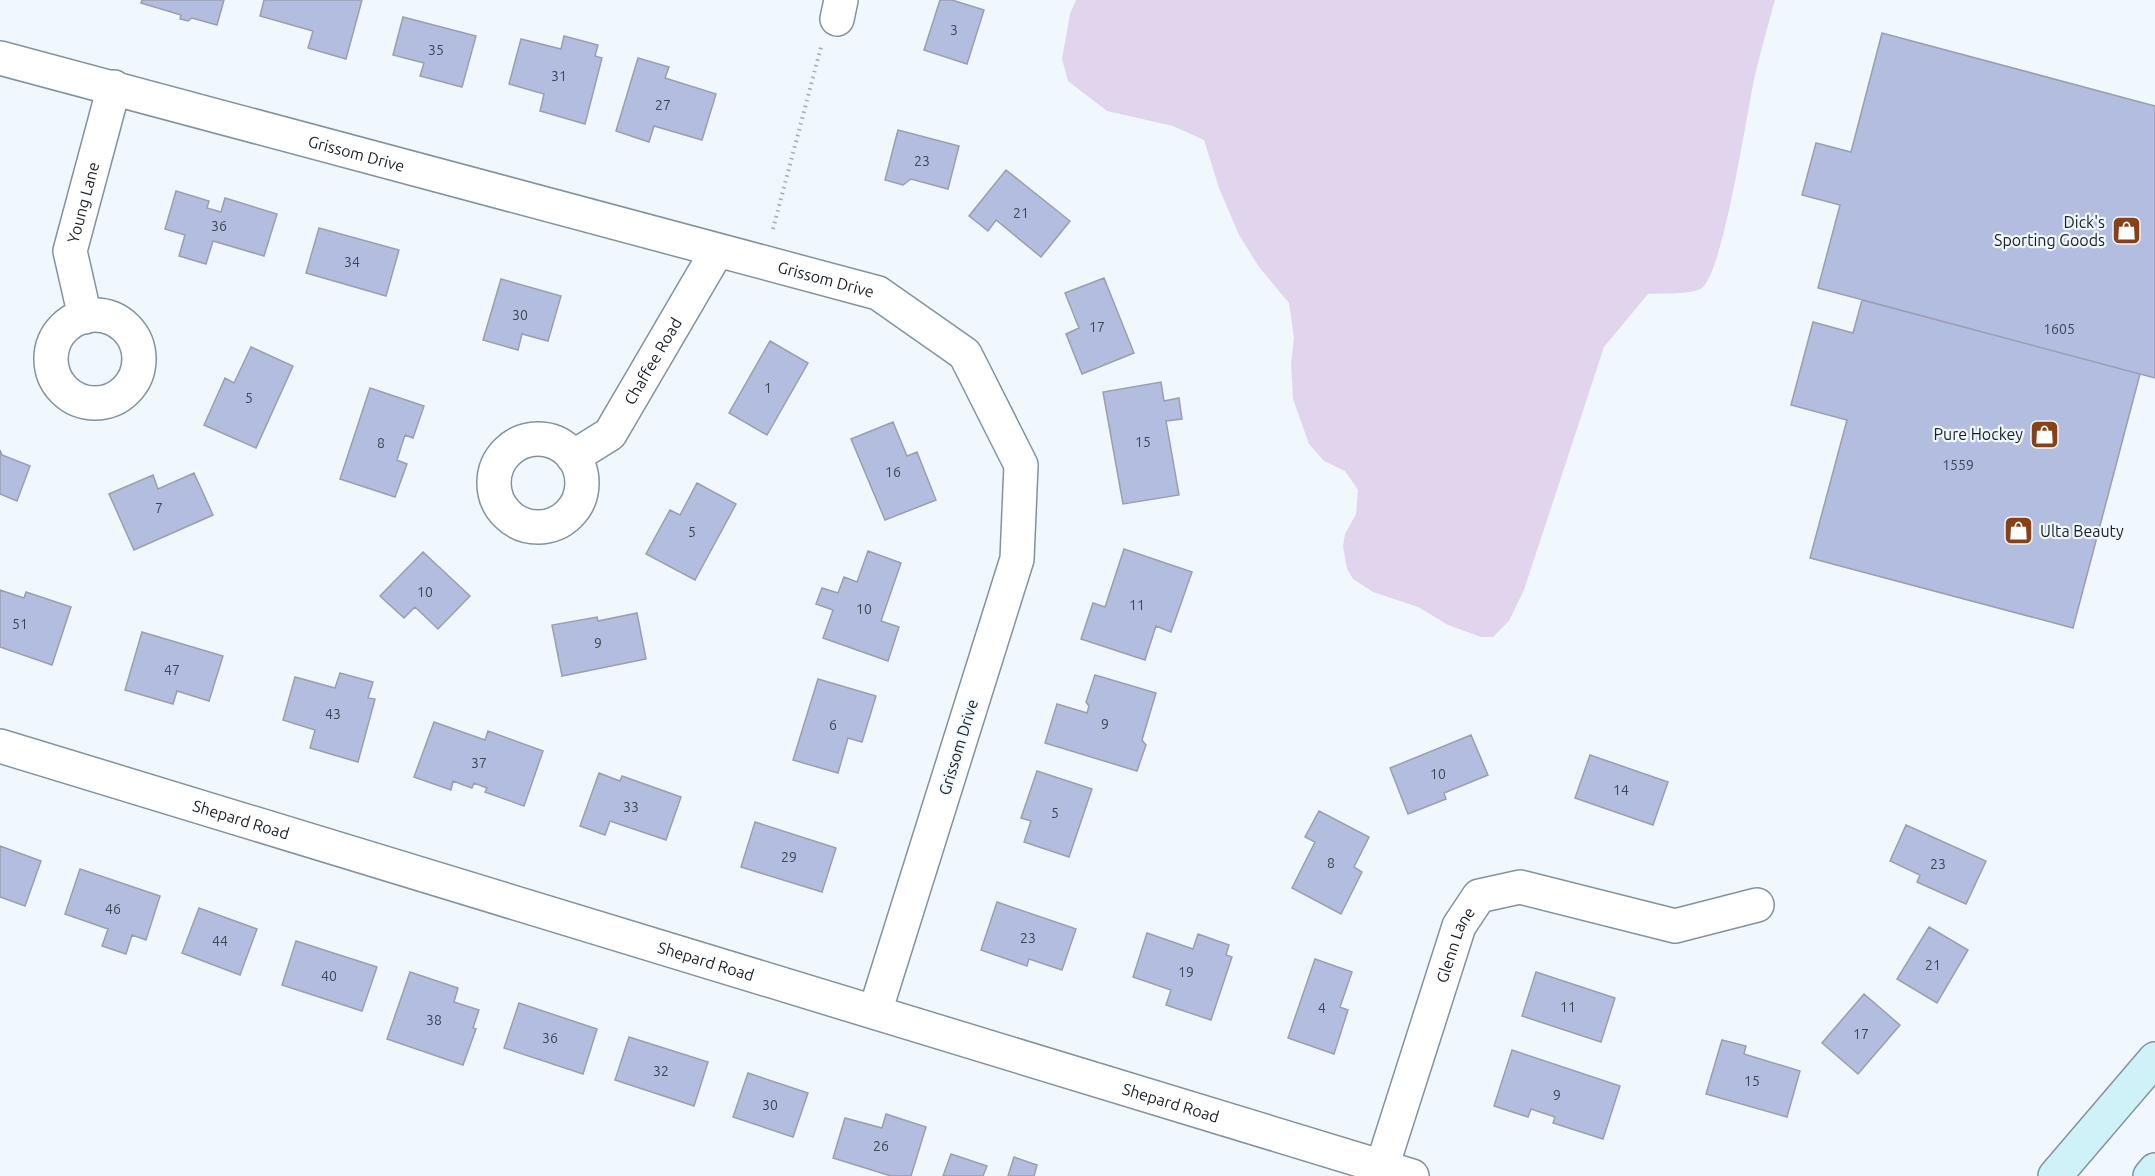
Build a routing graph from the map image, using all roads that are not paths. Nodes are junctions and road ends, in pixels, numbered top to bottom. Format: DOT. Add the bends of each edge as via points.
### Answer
graph roads {
  1 [pos="0,58"];
  2 [pos="114,87"];
  3 [pos="717,251"];
  4 [pos="85,317"];
  5 [pos="573,458"];
  6 [pos="0,746"];
  7 [pos="1757,905"];
  8 [pos="875,1012"];
  9 [pos="2155,1059"];
  10 [pos="2155,1170"];
  11 [pos="1397,1171"];
  12 [pos="2055,1176"];
  13 [pos="2150,1176"];
  1 -- 2 [label="street, Grissom Drive"];
  2 -- 3 [label="street, Grissom Drive"];
  2 -- 4 [label="street, Young Lane" via="70,251"];
  3 -- 5 [label="street, Chaffee Road" via="610,434"];
  3 -- 8 [label="street, Grissom Drive" via="878,293 965,354 1021,465 1017,559"];
  6 -- 8 [label="street, Shepard Road"];
  7 -- 11 [label="street, Glenn Lane" via="1675,926 1520,887 1479,896 1459,926"];
  8 -- 11 [label="street, Shepard Road"];
  9 -- 12 [label="main road"];
  10 -- 13 [label="main road"];
}
